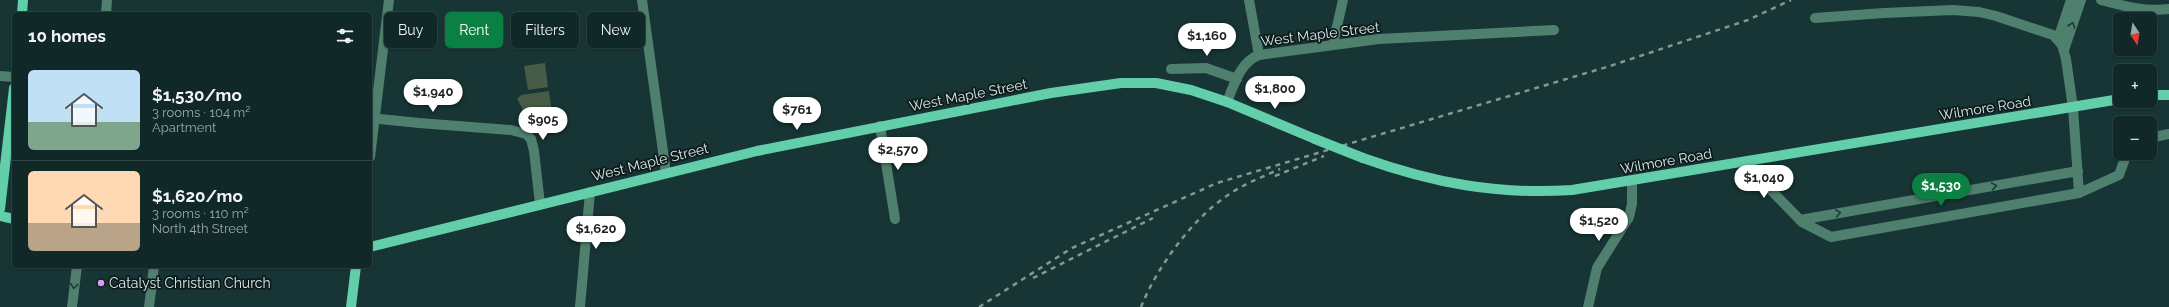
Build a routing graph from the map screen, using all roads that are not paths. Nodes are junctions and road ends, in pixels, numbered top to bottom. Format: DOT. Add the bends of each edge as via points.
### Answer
graph roads {
  1 [pos="23,0"];
  2 [pos="107,0"];
  3 [pos="388,0"];
  4 [pos="642,0"];
  5 [pos="1249,0"];
  6 [pos="1343,0"];
  7 [pos="2071,0"];
  8 [pos="2081,0"];
  9 [pos="2100,0"];
  10 [pos="2169,9"];
  11 [pos="22,12"];
  12 [pos="106,12"];
  13 [pos="1815,18"];
  14 [pos="1554,30"];
  15 [pos="2058,39"];
  16 [pos="1333,44"];
  17 [pos="2064,50"];
  18 [pos="1259,55"];
  19 [pos="1171,69"];
  20 [pos="0,76"];
  21 [pos="12,77"];
  22 [pos="1237,79"];
  23 [pos="2169,88"];
  24 [pos="2157,93"];
  25 [pos="2157,94"];
  26 [pos="2169,94"];
  27 [pos="2113,101"];
  28 [pos="1227,102"];
  29 [pos="12,105"];
  30 [pos="2072,108"];
  31 [pos="372,118"];
  32 [pos="880,126"];
  33 [pos="2169,134"];
  34 [pos="2157,137"];
  35 [pos="2124,160"];
  36 [pos="1748,161"];
  37 [pos="2078,171"];
  38 [pos="666,173"];
  39 [pos="1632,182"];
  40 [pos="590,192"];
  41 [pos="2079,193"];
  42 [pos="540,204"];
  43 [pos="0,209"];
  44 [pos="0,216"];
  45 [pos="12,219"];
  46 [pos="895,219"];
  47 [pos="1800,220"];
  48 [pos="372,246"];
  49 [pos="77,268"];
  50 [pos="154,268"];
  51 [pos="356,268"];
  52 [pos="72,307"];
  53 [pos="148,307"];
  54 [pos="351,307"];
  55 [pos="580,307"];
  56 [pos="1588,307"];
  1 -- 11 [label="main road"];
  2 -- 12 [label="street"];
  3 -- 31 [label="street"];
  4 -- 38 [label="street"];
  5 -- 18 [label="street"];
  6 -- 16 [label="street"];
  7 -- 15 [label="street"];
  17 -- 8 [label="street, one-way"];
  9 -- 10 [label="street" via="2156,10"];
  13 -- 15 [label="street" via="1915,11 1979,12 2046,32"];
  14 -- 16 [label="street, West Maple Street" via="1379,39"];
  15 -- 17 [label="street"];
  16 -- 18 [label="street, West Maple Street"];
  17 -- 30 [label="street"];
  18 -- 22 [label="street, West Maple Street" via="1247,61"];
  19 -- 22 [label="street" via="1206,68"];
  20 -- 21 [label="street"];
  22 -- 28 [label="street, West Maple Street"];
  23 -- 24 [label="main road"];
  25 -- 26 [label="main road"];
  27 -- 30 [label="main road, Wilmore Road"];
  28 -- 32 [label="main road, West Maple Street" via="1174,86 1145,82 1121,83"];
  28 -- 39 [label="main road, Wilmore Road, bridge" via="1362,158 1427,179 1505,191 1572,190"];
  29 -- 43 [label="main road"];
  30 -- 36 [label="main road, Wilmore Road"];
  30 -- 37 [label="street"];
  31 -- 42 [label="street" via="511,130 526,134 531,139 534,151"];
  32 -- 38 [label="main road, West Maple Street" via="757,150"];
  32 -- 46 [label="street"];
  33 -- 34 [label="street"];
  35 -- 41 [label="street" via="2119,175"];
  36 -- 39 [label="main road, Wilmore Road"];
  36 -- 47 [label="street" via="1767,186"];
  37 -- 41 [label="street"];
  47 -- 37 [label="street, one-way"];
  38 -- 40 [label="main road, West Maple Street"];
  39 -- 56 [label="street" via="1629,217 1597,268"];
  40 -- 42 [label="main road, West Maple Street"];
  40 -- 55 [label="street"];
  41 -- 47 [label="street" via="1831,236"];
  42 -- 48 [label="main road, West Maple Street"];
  44 -- 45 [label="main road"];
  49 -- 52 [label="street, one-way"];
  50 -- 53 [label="street"];
  51 -- 54 [label="main road"];
}
